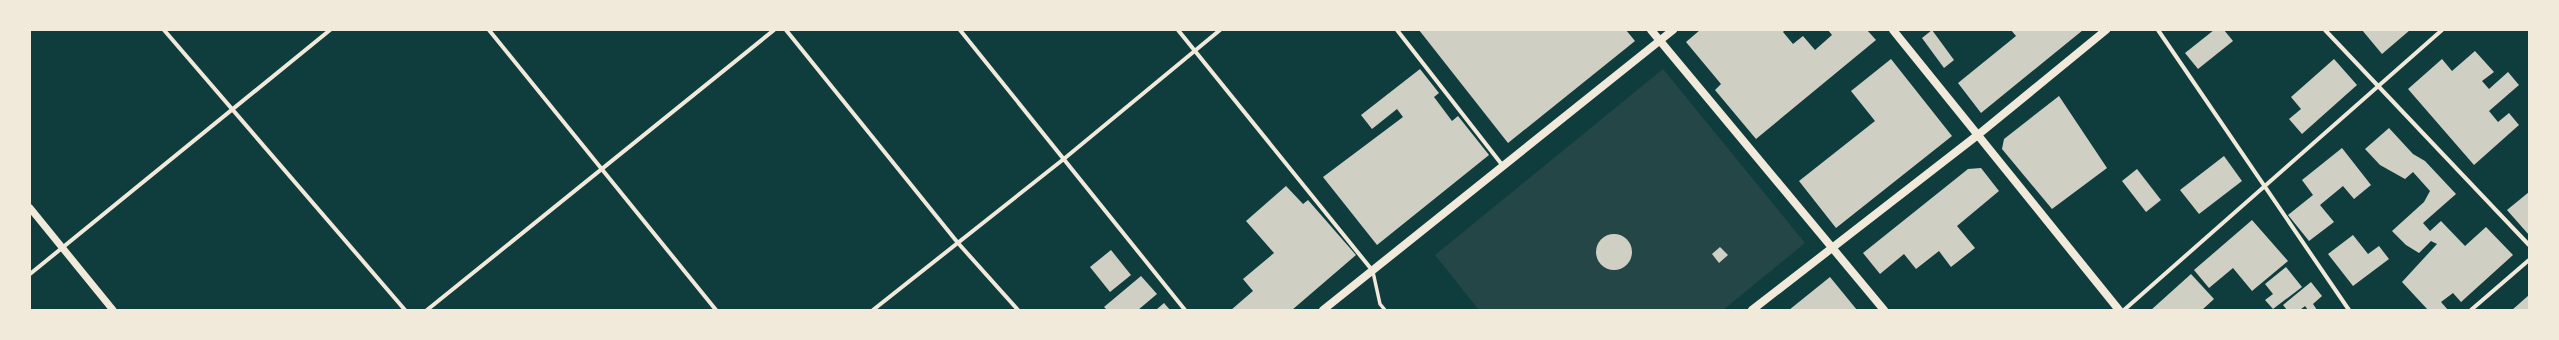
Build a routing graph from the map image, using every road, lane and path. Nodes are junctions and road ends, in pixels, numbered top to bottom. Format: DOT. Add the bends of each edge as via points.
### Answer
graph roads {
  1 [pos="164,30"];
  2 [pos="330,30"];
  3 [pos="489,30"];
  4 [pos="774,30"];
  5 [pos="786,30"];
  6 [pos="960,30"];
  7 [pos="1178,30"];
  8 [pos="1220,30"];
  9 [pos="1397,30"];
  10 [pos="1651,30"];
  11 [pos="1673,30"];
  12 [pos="1893,30"];
  13 [pos="2106,30"];
  14 [pos="2158,30"];
  15 [pos="2325,30"];
  16 [pos="2442,30"];
  17 [pos="1660,41"];
  18 [pos="1195,50"];
  19 [pos="2378,86"];
  20 [pos="232,109"];
  21 [pos="1979,134"];
  22 [pos="1065,158"];
  23 [pos="1503,166"];
  24 [pos="602,169"];
  25 [pos="2264,187"];
  26 [pos="30,208"];
  27 [pos="958,243"];
  28 [pos="2529,245"];
  29 [pos="1832,247"];
  30 [pos="62,248"];
  31 [pos="2529,260"];
  32 [pos="1373,270"];
  33 [pos="30,274"];
  34 [pos="113,310"];
  35 [pos="405,310"];
  36 [pos="426,310"];
  37 [pos="716,310"];
  38 [pos="873,310"];
  39 [pos="1018,310"];
  40 [pos="1184,310"];
  41 [pos="1323,310"];
  42 [pos="1385,310"];
  43 [pos="1752,310"];
  44 [pos="1884,310"];
  45 [pos="2119,310"];
  46 [pos="2124,310"];
  47 [pos="2348,310"];
  48 [pos="2470,310"];
  1 -- 20 [label="street"];
  2 -- 20 [label="street"];
  3 -- 24 [label="street"];
  4 -- 24 [label="street"];
  5 -- 27 [label="street"];
  6 -- 22 [label="street"];
  7 -- 18 [label="street"];
  8 -- 18 [label="street"];
  9 -- 23 [label="street"];
  10 -- 17 [label="main road"];
  11 -- 17 [label="main road"];
  12 -- 21 [label="main road"];
  13 -- 21 [label="main road"];
  14 -- 25 [label="street"];
  15 -- 19 [label="street"];
  16 -- 19 [label="street"];
  17 -- 23 [label="main road"];
  17 -- 29 [label="main road"];
  18 -- 22 [label="street"];
  18 -- 32 [label="street"];
  19 -- 25 [label="street"];
  19 -- 28 [label="street"];
  20 -- 30 [label="street"];
  20 -- 35 [label="street"];
  21 -- 29 [label="main road"];
  21 -- 45 [label="main road"];
  22 -- 27 [label="street"];
  22 -- 40 [label="street"];
  23 -- 32 [label="main road"];
  24 -- 36 [label="street"];
  24 -- 37 [label="street"];
  25 -- 46 [label="street"];
  25 -- 47 [label="street"];
  26 -- 30 [label="street"];
  27 -- 38 [label="street"];
  27 -- 39 [label="street"];
  29 -- 43 [label="main road"];
  29 -- 44 [label="main road"];
  30 -- 33 [label="street"];
  30 -- 34 [label="street"];
  31 -- 48 [label="street"];
  32 -- 41 [label="main road"];
  32 -- 42 [label="street" via="1380,304"];
}
